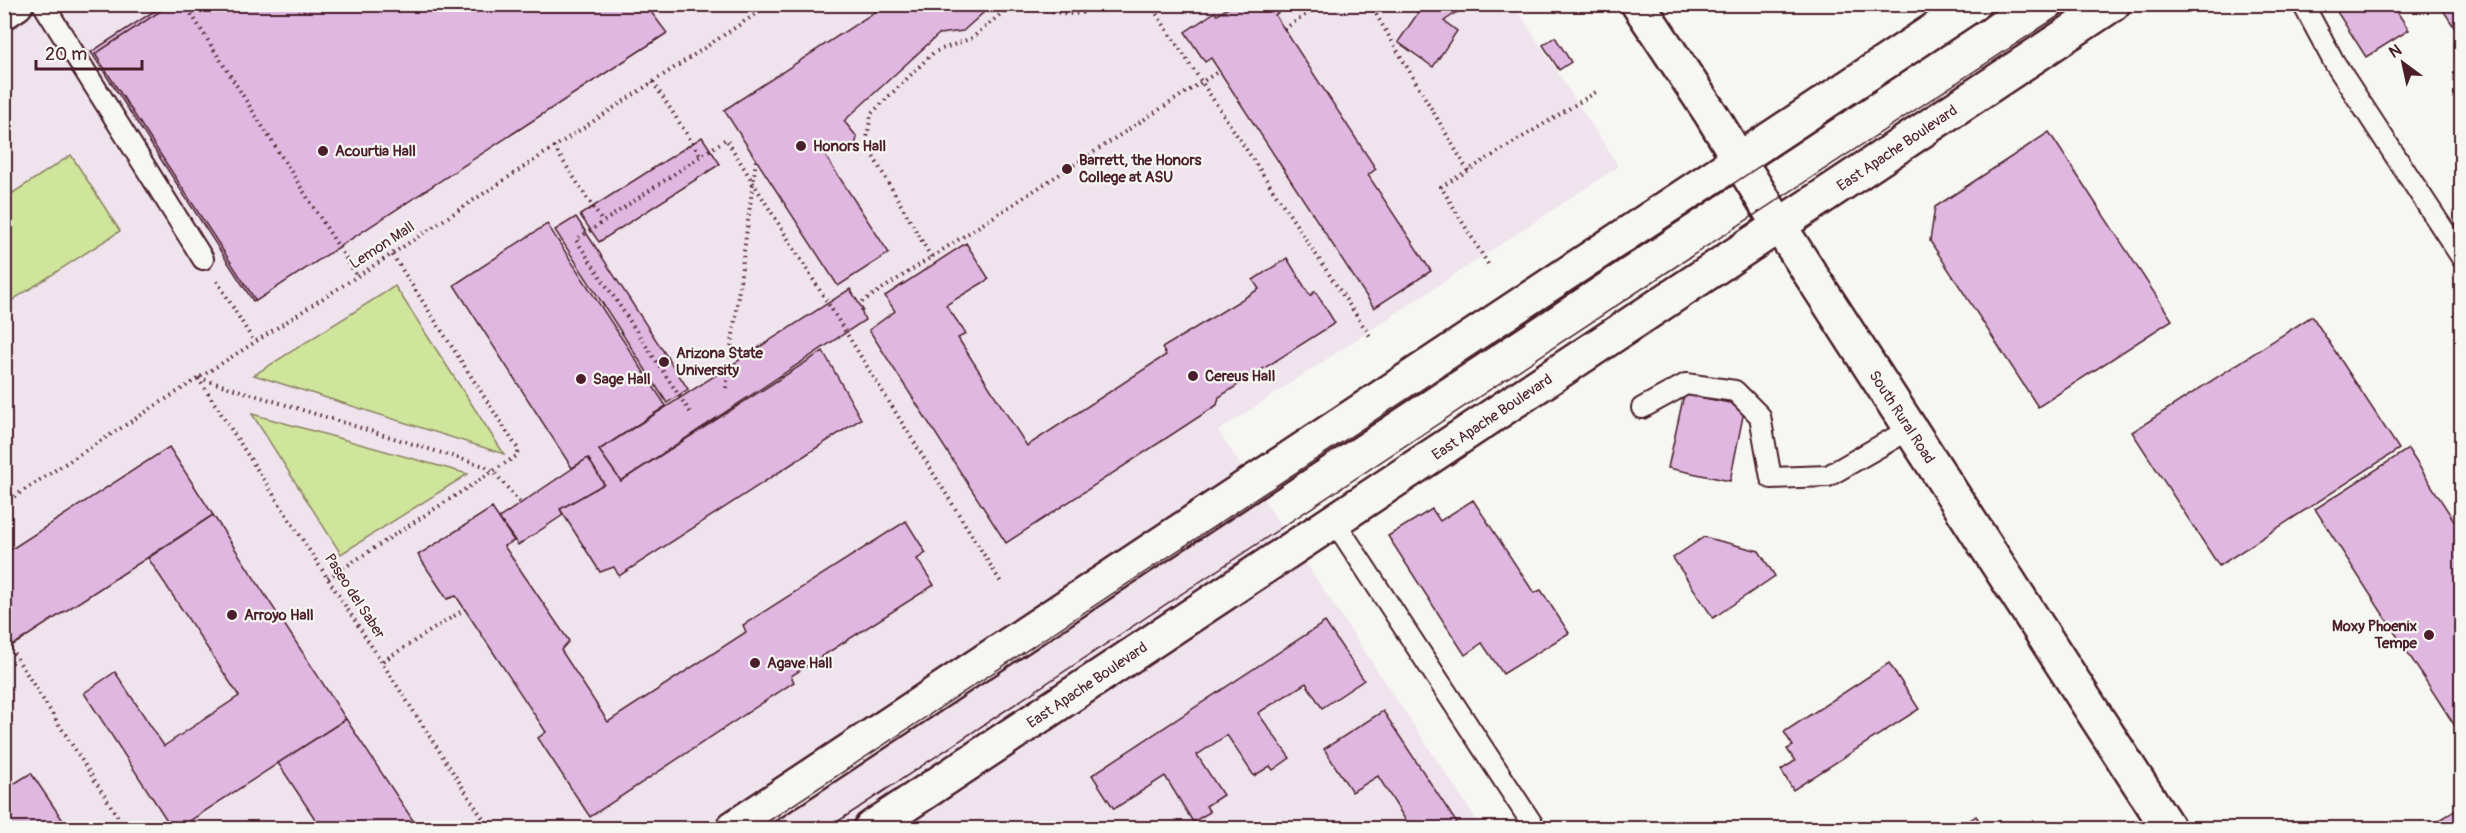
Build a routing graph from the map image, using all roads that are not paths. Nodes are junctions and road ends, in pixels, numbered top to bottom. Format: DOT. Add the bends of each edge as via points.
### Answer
graph roads {
  1 [pos="16,4"];
  2 [pos="43,4"];
  3 [pos="1638,4"];
  4 [pos="1973,4"];
  5 [pos="2113,4"];
  6 [pos="2303,4"];
  7 [pos="4,12"];
  8 [pos="1740,158"];
  9 [pos="1780,227"];
  10 [pos="2462,258"];
  11 [pos="203,259"];
  12 [pos="1642,408"];
  13 [pos="1910,429"];
  14 [pos="1335,522"];
  15 [pos="733,828"];
  16 [pos="871,828"];
  17 [pos="1535,828"];
  18 [pos="2168,828"];
  1 -- 7 [label="main road"];
  2 -- 11 [label="lane"];
  3 -- 8 [label="main road, South Rural Road"];
  4 -- 8 [label="main road"];
  5 -- 9 [label="main road, East Apache Boulevard"];
  6 -- 10 [label="lane" via="2334,62"];
  8 -- 9 [label="main road, South Rural Road"];
  8 -- 15 [label="main road" via="1275,471"];
  9 -- 13 [label="main road, South Rural Road"];
  9 -- 14 [label="main road, East Apache Boulevard"];
  12 -- 13 [label="lane" via="1686,384 1735,391 1760,416 1771,478 1828,476"];
  13 -- 18 [label="main road, South Rural Road"];
  14 -- 16 [label="main road, East Apache Boulevard"];
  14 -- 17 [label="lane"];
}
